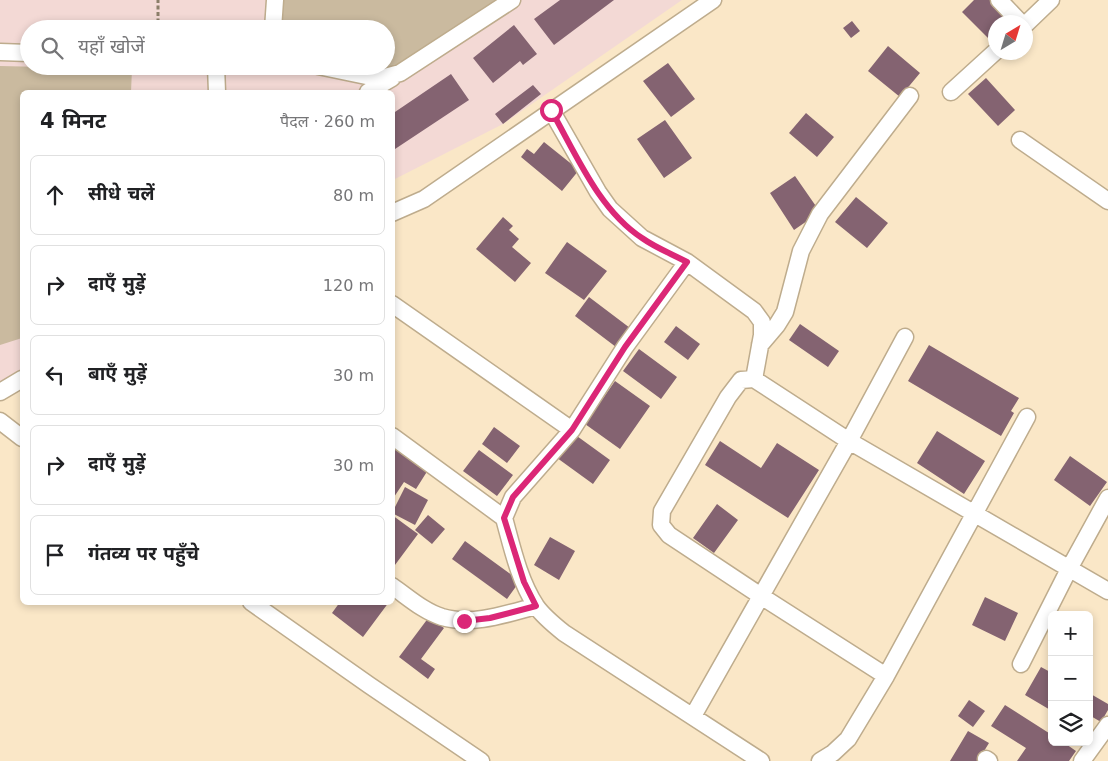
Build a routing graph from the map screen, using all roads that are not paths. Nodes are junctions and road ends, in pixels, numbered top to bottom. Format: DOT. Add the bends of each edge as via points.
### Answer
graph roads {
  1 [pos="275,0"];
  2 [pos="512,0"];
  3 [pos="713,0"];
  4 [pos="999,0"];
  5 [pos="1051,0"];
  6 [pos="1013,15"];
  7 [pos="1033,17"];
  8 [pos="274,20"];
  9 [pos="0,52"];
  10 [pos="20,53"];
  11 [pos="988,58"];
  12 [pos="400,72"];
  13 [pos="395,74"];
  14 [pos="216,75"];
  15 [pos="361,75"];
  16 [pos="391,75"];
  17 [pos="217,90"];
  18 [pos="371,90"];
  19 [pos="951,92"];
  20 [pos="910,96"];
  21 [pos="551,110"];
  22 [pos="1020,140"];
  23 [pos="1108,200"];
  24 [pos="395,212"];
  25 [pos="687,262"];
  26 [pos="395,306"];
  27 [pos="905,337"];
  28 [pos="760,345"];
  29 [pos="754,378"];
  30 [pos="20,381"];
  31 [pos="0,392"];
  32 [pos="1027,417"];
  33 [pos="0,420"];
  34 [pos="572,430"];
  35 [pos="20,436"];
  36 [pos="395,438"];
  37 [pos="849,441"];
  38 [pos="1108,498"];
  39 [pos="974,514"];
  40 [pos="504,518"];
  41 [pos="1069,569"];
  42 [pos="395,588"];
  43 [pos="1108,591"];
  44 [pos="761,596"];
  45 [pos="255,605"];
  46 [pos="536,606"];
  47 [pos="1020,664"];
  48 [pos="886,676"];
  49 [pos="693,716"];
  50 [pos="1108,725"];
  51 [pos="481,761"];
  52 [pos="761,761"];
  53 [pos="820,761"];
  54 [pos="1082,761"];
  1 -- 8 [label="street"];
  2 -- 12 [label="street"];
  3 -- 21 [label="street"];
  4 -- 6 [label="street"];
  5 -- 7 [label="street"];
  9 -- 10 [label="street"];
  11 -- 19 [label="street"];
  12 -- 13 [label="street"];
  12 -- 18 [label="street"];
  14 -- 17 [label="street"];
  15 -- 16 [label="street"];
  20 -- 28 [label="street" via="820,214 802,251 785,312"];
  21 -- 24 [label="street" via="424,199"];
  21 -- 25 [label="street" via="610,209 642,238"];
  22 -- 23 [label="street"];
  25 -- 28 [label="street" via="754,311 762,322"];
  25 -- 34 [label="street" via="625,347"];
  26 -- 34 [label="street"];
  27 -- 37 [label="street"];
  28 -- 29 [label="street"];
  29 -- 37 [label="street"];
  29 -- 44 [label="street" via="742,380 728,397 662,511 661,525 669,535"];
  30 -- 31 [label="street"];
  32 -- 39 [label="street"];
  33 -- 35 [label="street"];
  34 -- 40 [label="street" via="513,497"];
  36 -- 40 [label="street"];
  37 -- 39 [label="street"];
  37 -- 44 [label="street"];
  38 -- 41 [label="street"];
  39 -- 41 [label="street"];
  39 -- 48 [label="street"];
  40 -- 46 [label="street" via="524,582"];
  41 -- 43 [label="street"];
  41 -- 47 [label="street"];
  42 -- 46 [label="street" via="441,616 464,621"];
  44 -- 48 [label="street"];
  44 -- 49 [label="street"];
  45 -- 51 [label="street"];
  46 -- 49 [label="street" via="564,633"];
  48 -- 53 [label="street" via="848,739 833,754"];
  49 -- 52 [label="street"];
  50 -- 54 [label="street"];
}
